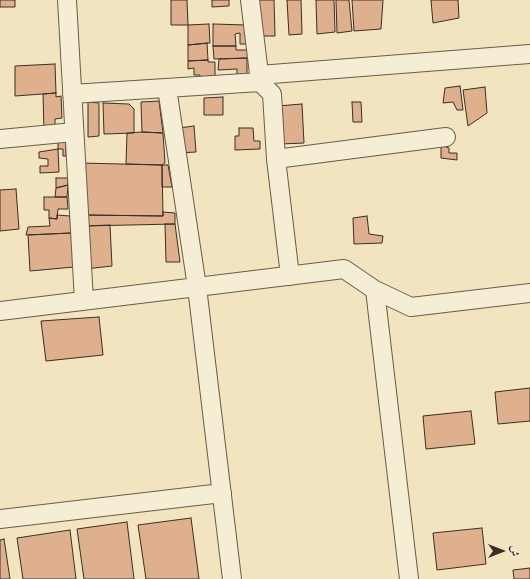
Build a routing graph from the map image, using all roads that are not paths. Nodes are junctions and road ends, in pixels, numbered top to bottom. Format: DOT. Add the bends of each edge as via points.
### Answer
graph roads {
  1 [pos="67,0"];
  2 [pos="250,0"];
  3 [pos="530,54"];
  4 [pos="259,79"];
  5 [pos="167,88"];
  6 [pos="72,94"];
  7 [pos="74,132"];
  8 [pos="446,136"];
  9 [pos="0,139"];
  10 [pos="276,159"];
  11 [pos="290,276"];
  12 [pos="197,287"];
  13 [pos="375,290"];
  14 [pos="530,293"];
  15 [pos="84,300"];
  16 [pos="0,311"];
  17 [pos="222,492"];
  18 [pos="0,519"];
  19 [pos="232,579"];
  20 [pos="409,579"];
  1 -- 6 [label="street"];
  2 -- 4 [label="street"];
  3 -- 4 [label="street"];
  4 -- 5 [label="street"];
  4 -- 10 [label="street" via="272,94"];
  5 -- 6 [label="street"];
  5 -- 12 [label="street"];
  6 -- 7 [label="street"];
  7 -- 9 [label="street"];
  7 -- 15 [label="street"];
  8 -- 10 [label="street"];
  10 -- 11 [label="street"];
  11 -- 12 [label="street"];
  11 -- 13 [label="street" via="344,269"];
  12 -- 15 [label="street"];
  12 -- 17 [label="street"];
  13 -- 14 [label="street" via="412,307"];
  13 -- 20 [label="street"];
  15 -- 16 [label="street"];
  17 -- 18 [label="street"];
  17 -- 19 [label="street"];
}
